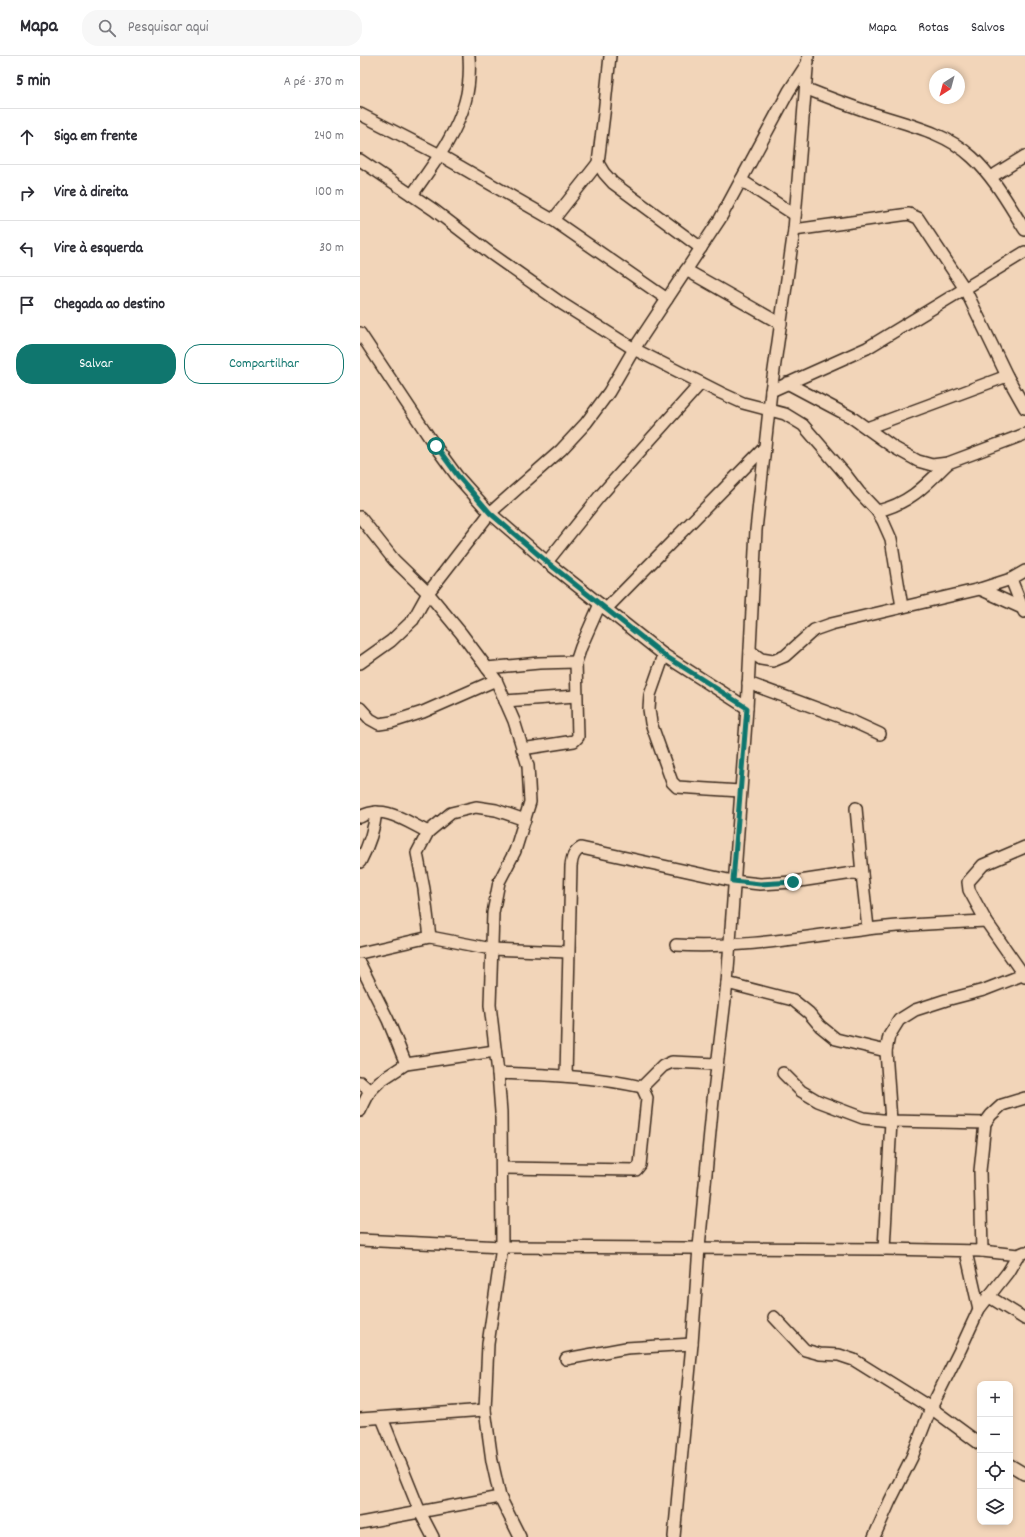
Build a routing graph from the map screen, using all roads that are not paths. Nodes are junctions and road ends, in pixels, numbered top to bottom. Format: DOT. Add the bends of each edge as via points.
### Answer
graph roads {
  1 [pos="469,56"];
  2 [pos="610,56"];
  3 [pos="808,59"];
  4 [pos="806,89"];
  5 [pos="360,114"];
  6 [pos="440,155"];
  7 [pos="1025,156"];
  8 [pos="360,160"];
  9 [pos="598,162"];
  10 [pos="991,177"];
  11 [pos="741,180"];
  12 [pos="412,195"];
  13 [pos="796,215"];
  14 [pos="553,220"];
  15 [pos="794,230"];
  16 [pos="1025,230"];
  17 [pos="701,248"];
  18 [pos="1025,252"];
  19 [pos="686,270"];
  20 [pos="966,289"];
  21 [pos="667,299"];
  22 [pos="781,324"];
  23 [pos="360,333"];
  24 [pos="634,349"];
  25 [pos="1007,376"];
  26 [pos="701,383"];
  27 [pos="787,383"];
  28 [pos="771,391"];
  29 [pos="1025,408"];
  30 [pos="769,410"];
  31 [pos="868,428"];
  32 [pos="1025,434"];
  33 [pos="765,447"];
  34 [pos="948,463"];
  35 [pos="878,511"];
  36 [pos="490,513"];
  37 [pos="360,517"];
  38 [pos="547,562"];
  39 [pos="1025,572"];
  40 [pos="1011,579"];
  41 [pos="980,589"];
  42 [pos="428,593"];
  43 [pos="603,606"];
  44 [pos="902,607"];
  45 [pos="1023,611"];
  46 [pos="750,651"];
  47 [pos="664,655"];
  48 [pos="576,662"];
  49 [pos="360,663"];
  50 [pos="487,668"];
  51 [pos="496,680"];
  52 [pos="748,683"];
  53 [pos="576,696"];
  54 [pos="505,701"];
  55 [pos="360,708"];
  56 [pos="747,708"];
  57 [pos="880,734"];
  58 [pos="522,749"];
  59 [pos="740,791"];
  60 [pos="856,808"];
  61 [pos="376,812"];
  62 [pos="360,817"];
  63 [pos="525,820"];
  64 [pos="428,832"];
  65 [pos="1025,847"];
  66 [pos="360,862"];
  67 [pos="862,874"];
  68 [pos="733,881"];
  69 [pos="986,921"];
  70 [pos="868,928"];
  71 [pos="430,937"];
  72 [pos="730,944"];
  73 [pos="676,945"];
  74 [pos="492,949"];
  75 [pos="568,952"];
  76 [pos="360,953"];
  77 [pos="360,964"];
  78 [pos="1025,975"];
  79 [pos="727,983"];
  80 [pos="495,1051"];
  81 [pos="886,1051"];
  82 [pos="406,1064"];
  83 [pos="717,1064"];
  84 [pos="498,1073"];
  85 [pos="783,1073"];
  86 [pos="566,1076"];
  87 [pos="360,1082"];
  88 [pos="642,1087"];
  89 [pos="370,1091"];
  90 [pos="1025,1098"];
  91 [pos="360,1111"];
  92 [pos="891,1120"];
  93 [pos="985,1123"];
  94 [pos="502,1168"];
  95 [pos="360,1240"];
  96 [pos="502,1247"];
  97 [pos="699,1247"];
  98 [pos="884,1249"];
  99 [pos="982,1251"];
  100 [pos="966,1252"];
  101 [pos="1022,1254"];
  102 [pos="988,1296"];
  103 [pos="979,1309"];
  104 [pos="774,1317"];
  105 [pos="1025,1319"];
  106 [pos="692,1344"];
  107 [pos="566,1359"];
  108 [pos="931,1408"];
  109 [pos="485,1410"];
  110 [pos="382,1418"];
  111 [pos="360,1419"];
  112 [pos="977,1442"];
  113 [pos="1013,1467"];
  114 [pos="1025,1474"];
  115 [pos="500,1497"];
  116 [pos="420,1512"];
  117 [pos="360,1523"];
  118 [pos="433,1537"];
  119 [pos="520,1537"];
  120 [pos="674,1537"];
  121 [pos="874,1537"];
  1 -- 6 [label="street" via="470,68 465,102"];
  2 -- 9 [label="street"];
  3 -- 4 [label="street"];
  3 -- 11 [label="street"];
  4 -- 10 [label="street" via="944,138 972,157"];
  4 -- 13 [label="street"];
  5 -- 6 [label="street"];
  6 -- 12 [label="street"];
  6 -- 14 [label="street"];
  7 -- 10 [label="street"];
  8 -- 12 [label="street"];
  9 -- 14 [label="street"];
  9 -- 17 [label="street" via="613,183"];
  10 -- 16 [label="street"];
  11 -- 13 [label="street"];
  11 -- 17 [label="street"];
  12 -- 24 [label="street" via="561,303"];
  13 -- 15 [label="street"];
  14 -- 21 [label="street"];
  15 -- 20 [label="street" via="909,214 918,218"];
  15 -- 22 [label="street"];
  17 -- 19 [label="street"];
  18 -- 20 [label="street"];
  19 -- 21 [label="street"];
  19 -- 22 [label="street"];
  20 -- 25 [label="street"];
  20 -- 27 [label="street" via="868,348"];
  21 -- 24 [label="street"];
  22 -- 28 [label="street"];
  23 -- 36 [label="street" via="436,446"];
  24 -- 26 [label="street"];
  24 -- 36 [label="street" via="609,392 586,423 561,450"];
  25 -- 29 [label="street"];
  25 -- 31 [label="street"];
  26 -- 30 [label="street" via="743,403"];
  26 -- 38 [label="street"];
  27 -- 28 [label="street"];
  27 -- 31 [label="street"];
  28 -- 30 [label="street"];
  30 -- 33 [label="street"];
  30 -- 35 [label="street" via="785,414 803,425 858,492"];
  31 -- 34 [label="street" via="918,462"];
  32 -- 34 [label="street"];
  33 -- 43 [label="street"];
  33 -- 46 [label="street" via="756,530"];
  34 -- 35 [label="street" via="918,493 889,509"];
  35 -- 44 [label="street" via="891,539"];
  36 -- 38 [label="street"];
  36 -- 42 [label="street"];
  37 -- 42 [label="street" via="394,560"];
  38 -- 43 [label="street"];
  39 -- 40 [label="street"];
  40 -- 41 [label="street"];
  40 -- 45 [label="street"];
  41 -- 44 [label="street"];
  41 -- 45 [label="street"];
  42 -- 49 [label="street" via="412,620 391,641"];
  42 -- 50 [label="street"];
  43 -- 47 [label="street"];
  43 -- 48 [label="street" via="581,647"];
  44 -- 46 [label="street" via="814,630 785,656 774,660 761,659"];
  46 -- 52 [label="street"];
  47 -- 56 [label="street"];
  47 -- 59 [label="street" via="650,695 649,709 651,723 672,782 677,787"];
  48 -- 50 [label="street"];
  48 -- 53 [label="street"];
  50 -- 51 [label="street"];
  51 -- 54 [label="street"];
  51 -- 55 [label="street" via="423,712 392,722 379,724"];
  52 -- 56 [label="street"];
  52 -- 57 [label="street"];
  53 -- 54 [label="street"];
  53 -- 58 [label="street" via="576,740"];
  54 -- 58 [label="street"];
  56 -- 59 [label="street"];
  58 -- 63 [label="street" via="528,766 530,802"];
  59 -- 68 [label="street"];
  60 -- 67 [label="street"];
  61 -- 62 [label="street"];
  61 -- 64 [label="street" via="385,812"];
  61 -- 66 [label="street" via="375,826"];
  63 -- 64 [label="street" via="496,810 476,807 451,813"];
  63 -- 74 [label="street" via="515,851 499,882 493,913"];
  64 -- 71 [label="street" via="417,853"];
  65 -- 69 [label="street" via="983,865 968,882 969,890"];
  67 -- 68 [label="street" via="760,884"];
  67 -- 70 [label="street"];
  68 -- 72 [label="street"];
  68 -- 75 [label="street" via="581,848 572,856"];
  69 -- 70 [label="street"];
  69 -- 78 [label="street"];
  70 -- 72 [label="street"];
  71 -- 74 [label="street"];
  71 -- 76 [label="street"];
  72 -- 73 [label="street"];
  72 -- 79 [label="street"];
  74 -- 75 [label="street"];
  74 -- 80 [label="street" via="490,1005"];
  75 -- 86 [label="street"];
  77 -- 82 [label="street" via="388,1020"];
  78 -- 81 [label="street" via="915,1010 899,1020 889,1036"];
  79 -- 81 [label="street" via="793,1000 836,1039"];
  79 -- 83 [label="street"];
  80 -- 82 [label="street"];
  80 -- 84 [label="street"];
  81 -- 92 [label="street"];
  82 -- 89 [label="street"];
  83 -- 88 [label="street" via="672,1062 663,1066"];
  83 -- 97 [label="street"];
  84 -- 86 [label="street"];
  84 -- 94 [label="street"];
  85 -- 92 [label="street" via="801,1091 818,1101 863,1118"];
  86 -- 88 [label="street"];
  87 -- 89 [label="street"];
  88 -- 94 [label="street" via="646,1098 640,1165 636,1170"];
  89 -- 91 [label="street"];
  90 -- 93 [label="street" via="1002,1105"];
  92 -- 93 [label="street"];
  92 -- 98 [label="street"];
  93 -- 99 [label="street" via="980,1171"];
  94 -- 96 [label="street"];
  95 -- 96 [label="street"];
  96 -- 97 [label="street"];
  96 -- 109 [label="street" via="488,1344"];
  97 -- 98 [label="street"];
  97 -- 106 [label="street"];
  98 -- 100 [label="street"];
  99 -- 100 [label="street"];
  99 -- 101 [label="street"];
  100 -- 103 [label="street"];
  101 -- 102 [label="street"];
  102 -- 103 [label="street"];
  102 -- 105 [label="street"];
  103 -- 108 [label="street"];
  104 -- 108 [label="street" via="804,1350 840,1355 854,1360"];
  106 -- 107 [label="street" via="626,1348"];
  106 -- 120 [label="street"];
  108 -- 112 [label="street"];
  108 -- 121 [label="street" via="912,1457"];
  109 -- 110 [label="street"];
  109 -- 115 [label="street"];
  110 -- 111 [label="street"];
  110 -- 116 [label="street"];
  113 -- 114 [label="street"];
  115 -- 116 [label="street"];
  115 -- 119 [label="street"];
  116 -- 117 [label="street"];
  116 -- 118 [label="street"];
}
